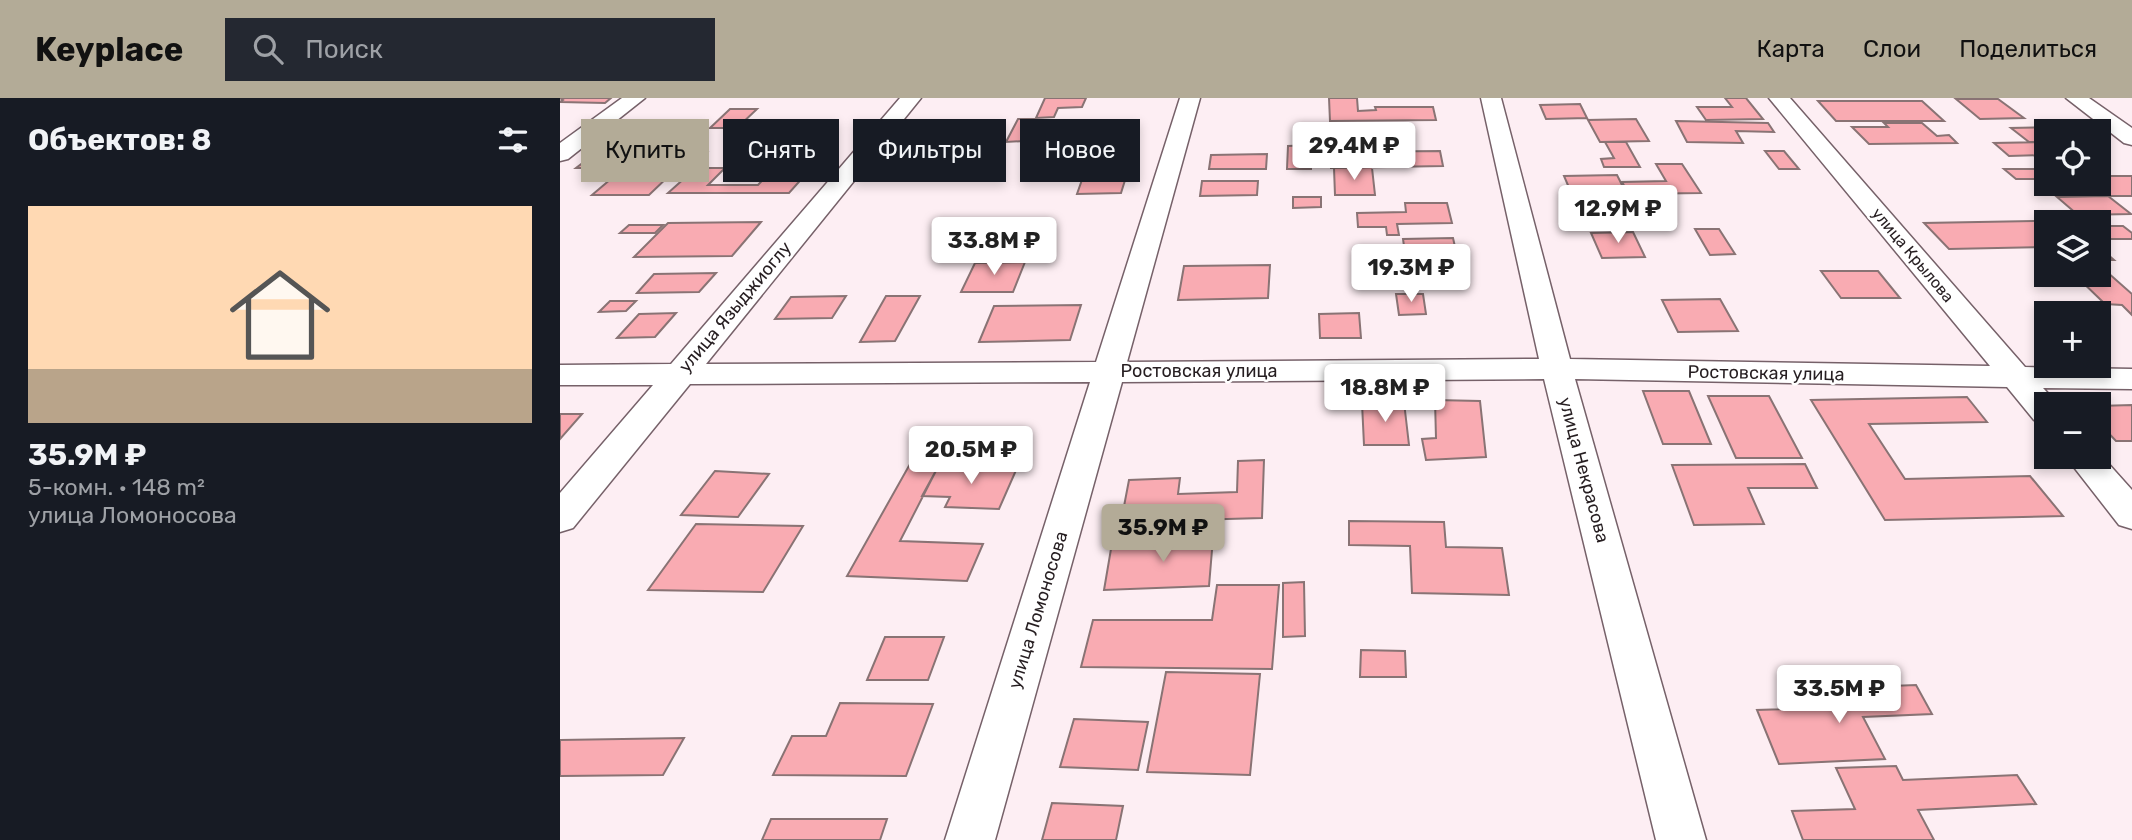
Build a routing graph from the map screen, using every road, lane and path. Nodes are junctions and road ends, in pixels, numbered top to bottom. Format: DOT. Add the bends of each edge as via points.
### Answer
graph roads {
  1 [pos="635,98"];
  2 [pos="912,98"];
  3 [pos="1190,98"];
  4 [pos="1491,98"];
  5 [pos="1779,98"];
  6 [pos="2076,98"];
  7 [pos="2132,138"];
  8 [pos="560,155"];
  9 [pos="1558,369"];
  10 [pos="1109,372"];
  11 [pos="678,374"];
  12 [pos="560,375"];
  13 [pos="2017,379"];
  14 [pos="2132,379"];
  15 [pos="2034,398"];
  16 [pos="2093,469"];
  17 [pos="2132,515"];
  18 [pos="560,518"];
  19 [pos="970,840"];
  20 [pos="1681,840"];
  1 -- 8 [label="street"];
  2 -- 11 [label="street, улица Языджиоглу"];
  3 -- 10 [label="street, улица Ломоносова"];
  4 -- 9 [label="street, улица Некрасова"];
  5 -- 13 [label="street, улица Крылова"];
  6 -- 7 [label="street"];
  9 -- 10 [label="street, Ростовская улица"];
  9 -- 13 [label="street, Ростовская улица"];
  9 -- 20 [label="street, улица Некрасова"];
  10 -- 11 [label="street, Ростовская улица"];
  10 -- 19 [label="street, улица Ломоносова"];
  11 -- 12 [label="street, Ростовская улица"];
  11 -- 18 [label="street, улица Языджиоглу"];
  13 -- 14 [label="street, Ростовская улица"];
  13 -- 15 [label="street, улица Крылова"];
  16 -- 17 [label="street"];
}
